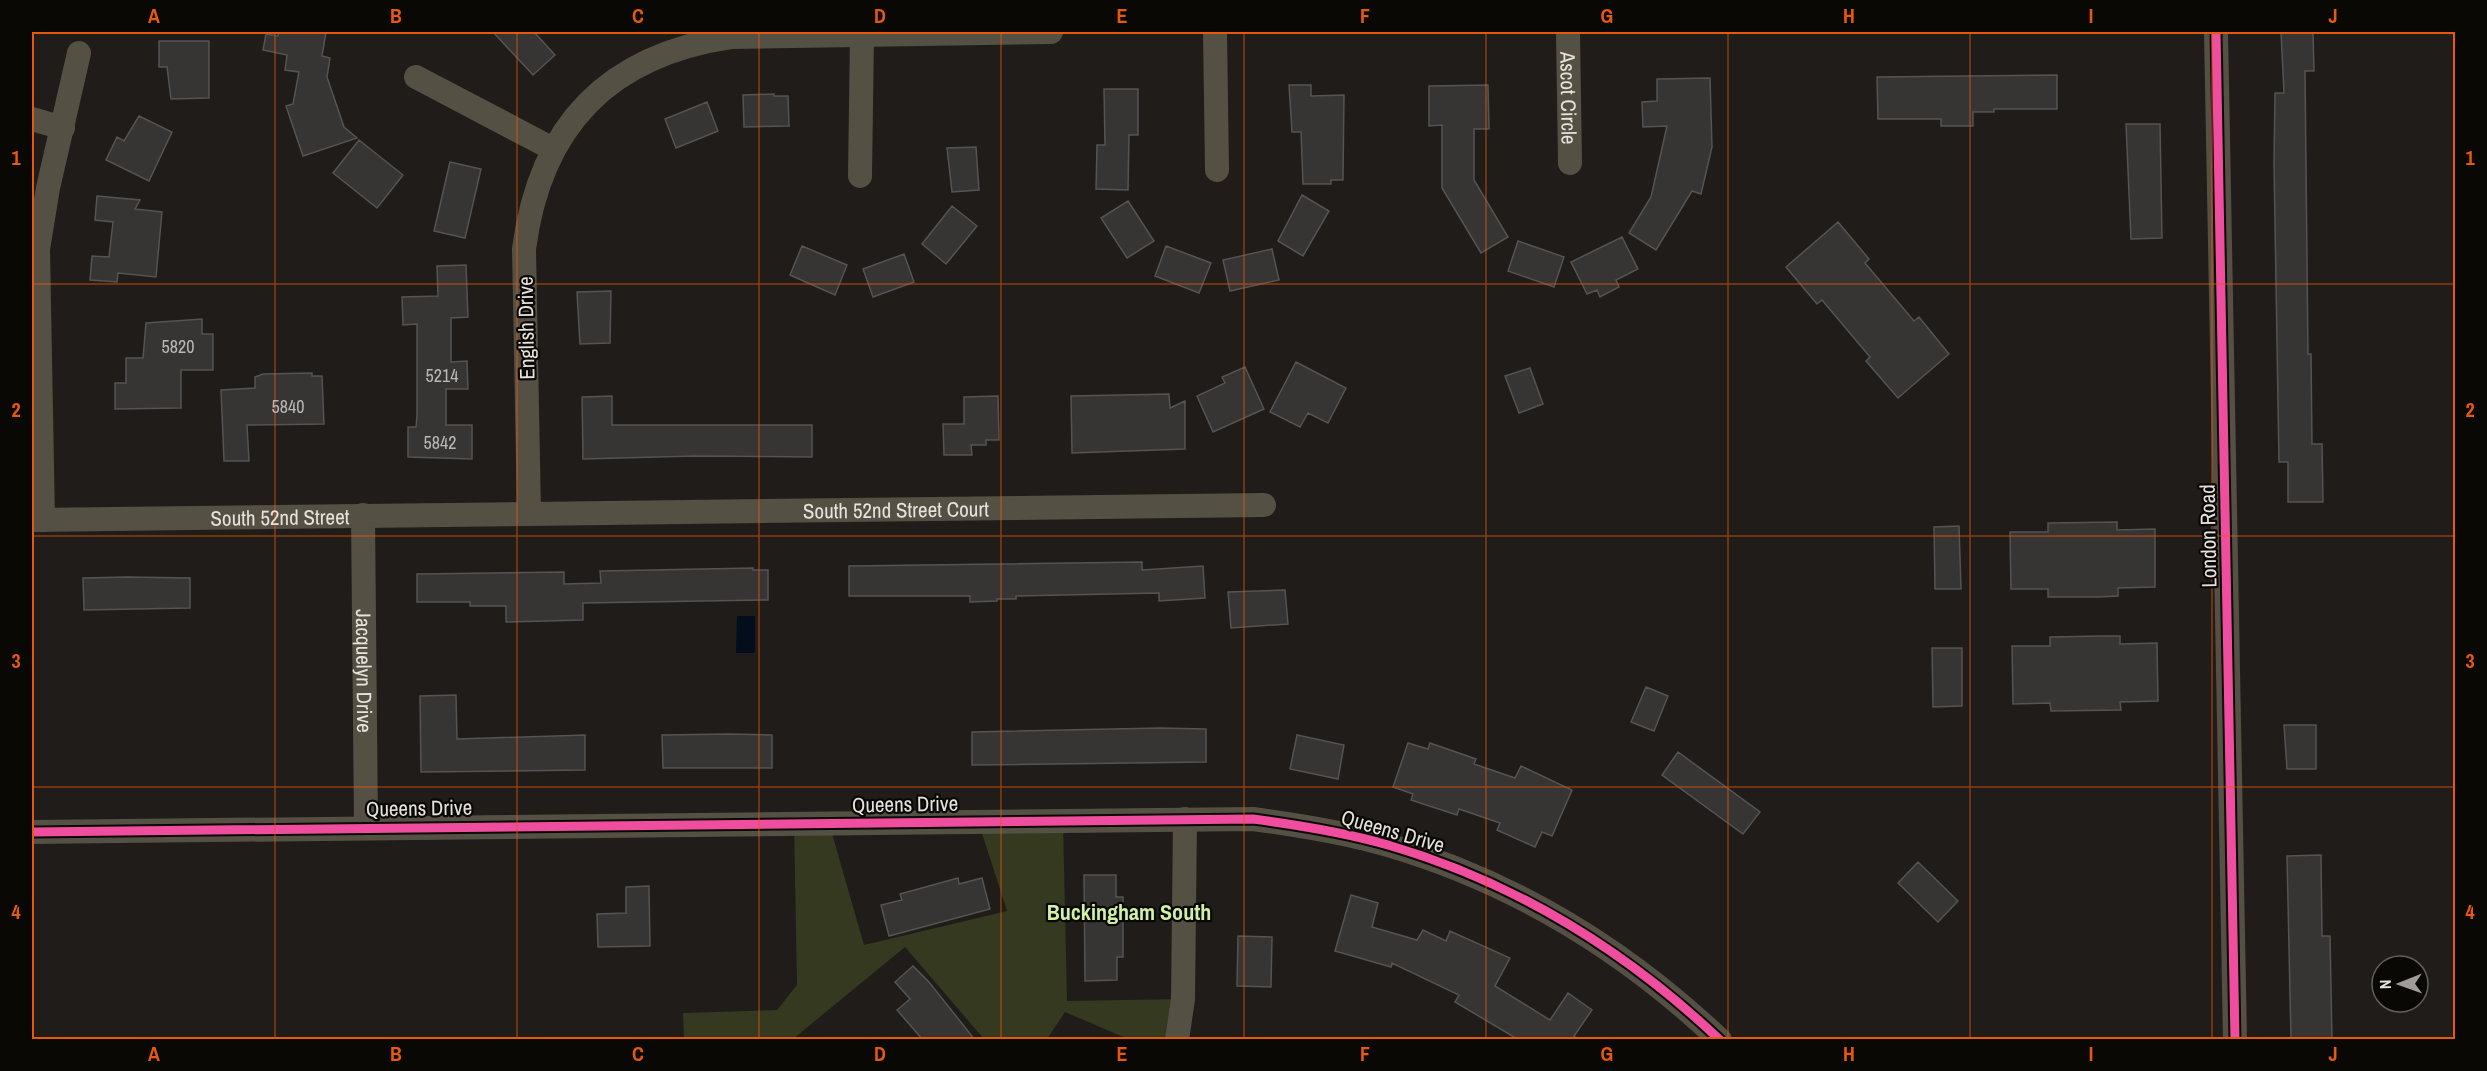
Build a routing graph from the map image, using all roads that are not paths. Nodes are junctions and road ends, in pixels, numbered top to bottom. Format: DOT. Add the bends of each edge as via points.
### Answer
graph roads {
  1 [pos="1051,32"];
  2 [pos="1215,32"];
  3 [pos="1568,32"];
  4 [pos="2216,32"];
  5 [pos="862,34"];
  6 [pos="79,53"];
  7 [pos="416,77"];
  8 [pos="32,119"];
  9 [pos="63,128"];
  10 [pos="553,148"];
  11 [pos="1570,163"];
  12 [pos="1217,170"];
  13 [pos="860,176"];
  14 [pos="1264,505"];
  15 [pos="529,513"];
  16 [pos="363,515"];
  17 [pos="37,520"];
  18 [pos="1185,819"];
  19 [pos="366,827"];
  20 [pos="32,832"];
  21 [pos="1177,1040"];
  22 [pos="1720,1040"];
  23 [pos="2235,1040"];
  1 -- 5 [label="street, English Drive"];
  2 -- 12 [label="street"];
  3 -- 11 [label="street, Ascot Circle"];
  4 -- 23 [label="street, London Road"];
  5 -- 10 [label="street, English Drive" via="732,37 694,42 660,54 628,70 600,92 574,117"];
  5 -- 13 [label="street"];
  6 -- 9 [label="street"];
  7 -- 10 [label="street"];
  8 -- 9 [label="street"];
  9 -- 17 [label="street" via="38,249"];
  10 -- 15 [label="street, English Drive" via="528,214 524,249"];
  14 -- 15 [label="street, South 52nd Street Court"];
  15 -- 16 [label="street, South 52nd Street"];
  16 -- 17 [label="street, South 52nd Street"];
  16 -- 19 [label="street, Jacquelyn Drive"];
  18 -- 19 [label="street, Queens Drive"];
  18 -- 21 [label="street" via="1183,999"];
  18 -- 22 [label="street, Queens Drive" via="1253,819 1321,829 1388,845 1454,867 1571,924 1677,1000"];
  19 -- 20 [label="street, Queens Drive"];
}
